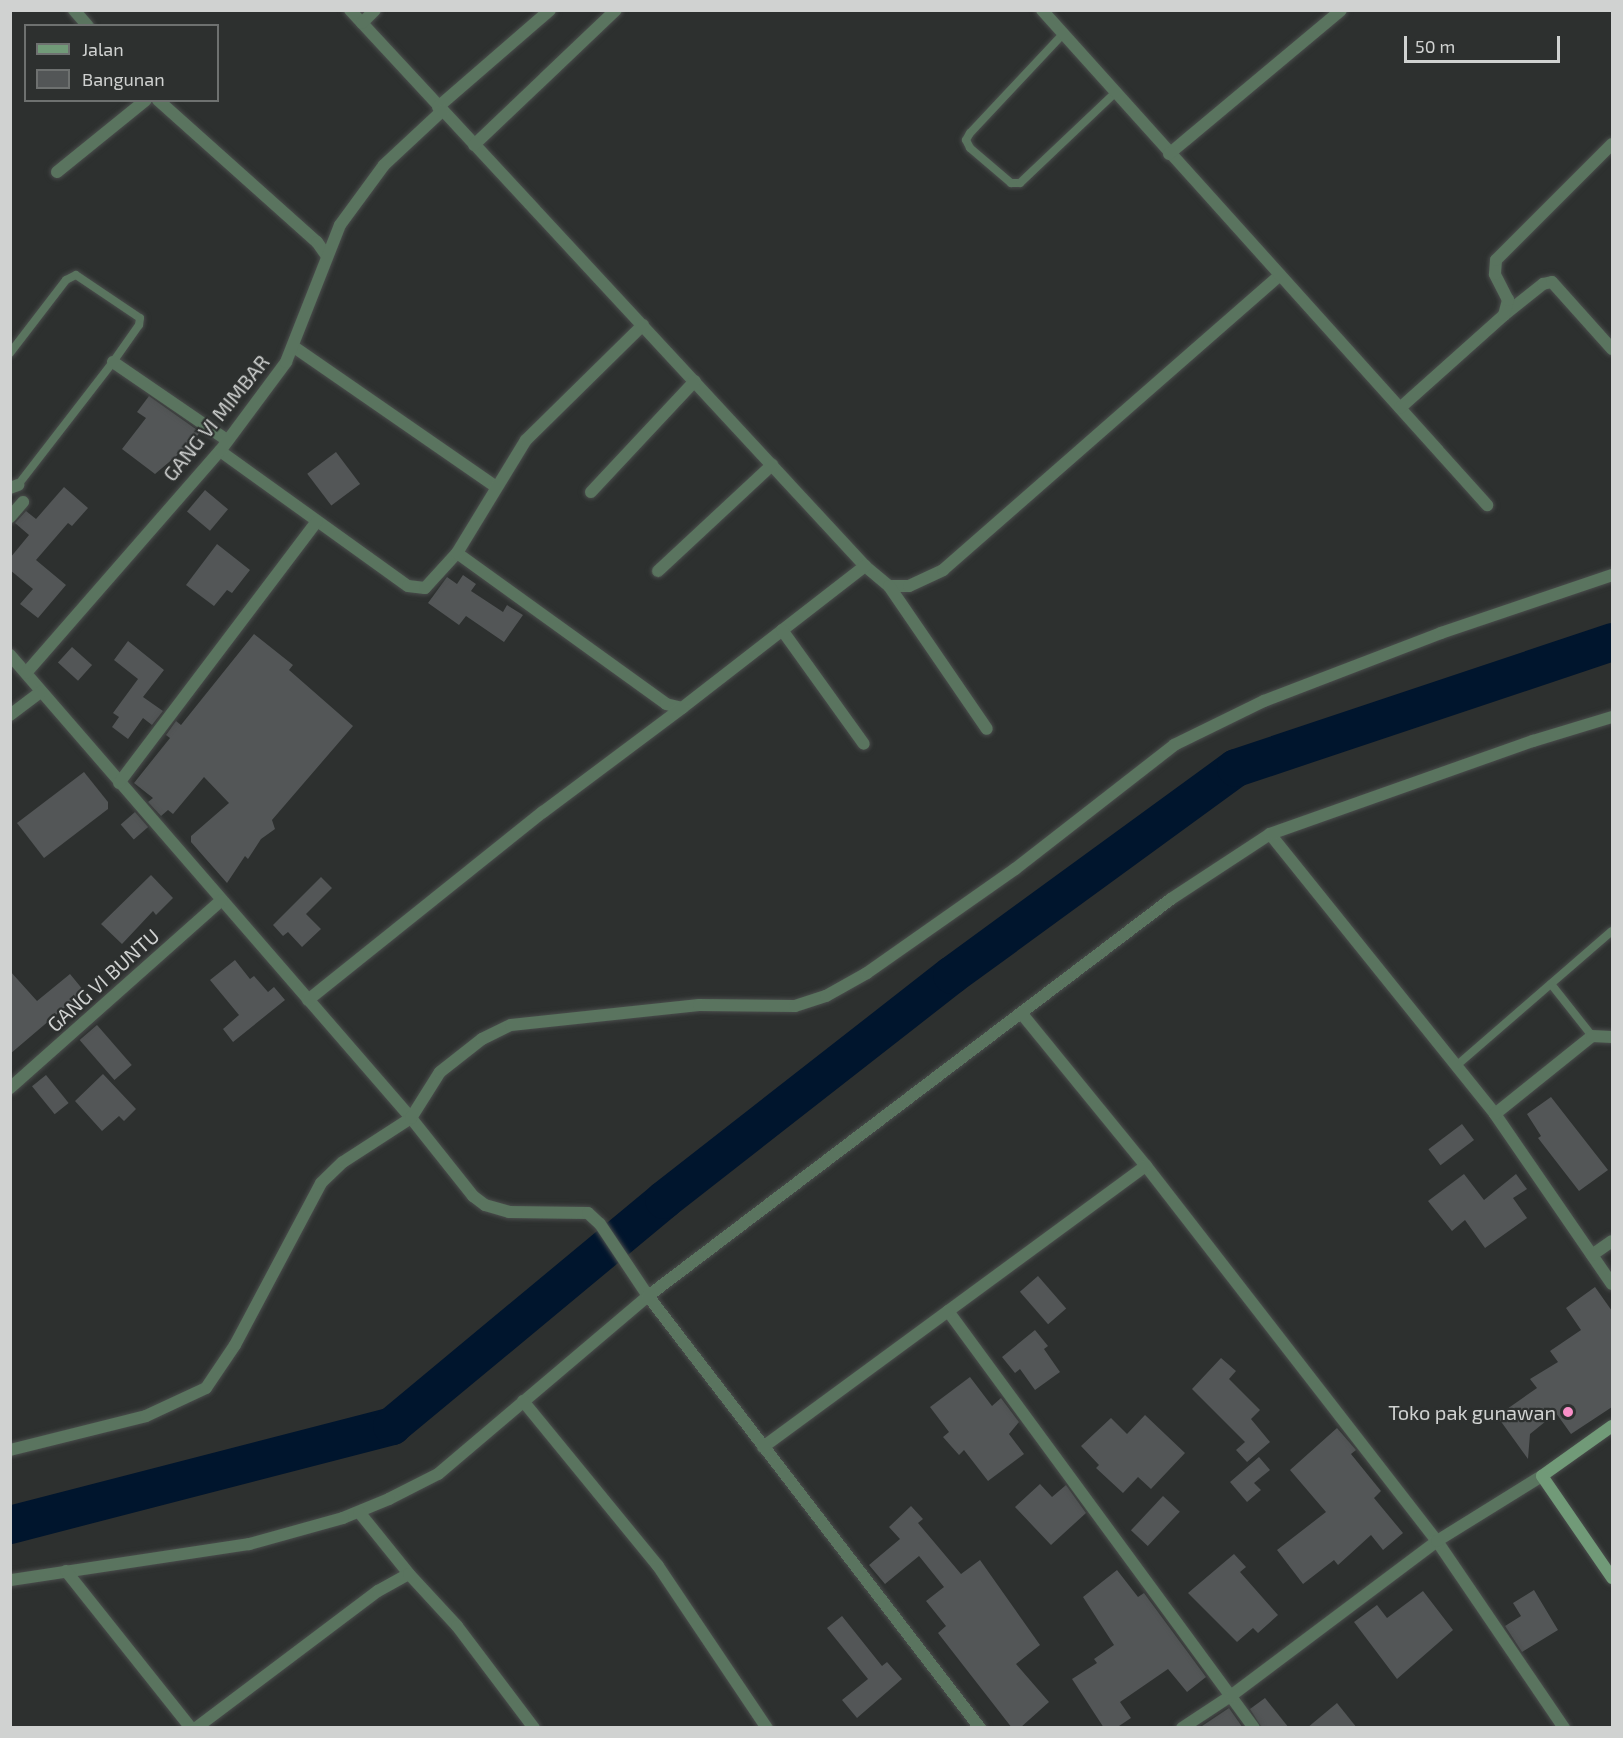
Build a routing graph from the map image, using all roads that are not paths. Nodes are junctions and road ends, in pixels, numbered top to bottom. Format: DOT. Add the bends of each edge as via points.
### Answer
graph roads {
  1 [pos="74,10"];
  2 [pos="350,10"];
  3 [pos="375,10"];
  4 [pos="550,10"];
  5 [pos="616,10"];
  6 [pos="1341,10"];
  7 [pos="1045,12"];
  8 [pos="362,23"];
  9 [pos="86,24"];
  10 [pos="1063,34"];
  11 [pos="1115,93"];
  12 [pos="152,102"];
  13 [pos="154,102"];
  14 [pos="440,109"];
  15 [pos="1612,144"];
  16 [pos="474,145"];
  17 [pos="1169,154"];
  18 [pos="57,172"];
  19 [pos="326,255"];
  20 [pos="1280,275"];
  21 [pos="1504,315"];
  22 [pos="643,325"];
  23 [pos="294,347"];
  24 [pos="1612,349"];
  25 [pos="10,353"];
  26 [pos="113,362"];
  27 [pos="694,381"];
  28 [pos="1400,408"];
  29 [pos="224,446"];
  30 [pos="772,465"];
  31 [pos="14,487"];
  32 [pos="496,487"];
  33 [pos="591,492"];
  34 [pos="23,502"];
  35 [pos="1487,505"];
  36 [pos="10,517"];
  37 [pos="317,521"];
  38 [pos="457,554"];
  39 [pos="865,566"];
  40 [pos="658,571"];
  41 [pos="1612,574"];
  42 [pos="889,586"];
  43 [pos="782,630"];
  44 [pos="10,655"];
  45 [pos="26,673"];
  46 [pos="41,692"];
  47 [pos="682,708"];
  48 [pos="10,715"];
  49 [pos="1612,717"];
  50 [pos="987,729"];
  51 [pos="864,744"];
  52 [pos="119,783"];
  53 [pos="1270,834"];
  54 [pos="222,900"];
  55 [pos="1612,931"];
  56 [pos="1551,984"];
  57 [pos="308,1000"];
  58 [pos="1022,1014"];
  59 [pos="1592,1036"];
  60 [pos="1612,1037"];
  61 [pos="1455,1066"];
  62 [pos="10,1089"];
  63 [pos="1496,1114"];
  64 [pos="411,1118"];
  65 [pos="1146,1166"];
  66 [pos="1612,1241"];
  67 [pos="1592,1255"];
  68 [pos="1612,1284"];
  69 [pos="648,1296"];
  70 [pos="948,1311"];
  71 [pos="523,1401"];
  72 [pos="1612,1426"];
  73 [pos="763,1447"];
  74 [pos="10,1450"];
  75 [pos="1542,1476"];
  76 [pos="359,1512"];
  77 [pos="1437,1541"];
  78 [pos="66,1571"];
  79 [pos="409,1574"];
  80 [pos="1612,1578"];
  81 [pos="10,1580"];
  82 [pos="1232,1695"];
  83 [pos="192,1728"];
  84 [pos="196,1728"];
  85 [pos="534,1728"];
  86 [pos="767,1728"];
  87 [pos="980,1728"];
  88 [pos="1182,1728"];
  89 [pos="1254,1728"];
  90 [pos="1564,1728"];
  1 -- 9 [label="street"];
  2 -- 8 [label="street"];
  3 -- 8 [label="street"];
  4 -- 14 [label="street, GANG VI MIMBAR"];
  5 -- 16 [label="street"];
  6 -- 17 [label="street"];
  7 -- 10 [label="street"];
  8 -- 14 [label="street"];
  10 -- 11 [label="street"];
  10 -- 11 [label="lane" via="970,133 966,140 970,148 1011,183 1020,183"];
  11 -- 17 [label="street"];
  12 -- 18 [label="street"];
  13 -- 19 [label="street" via="317,242"];
  14 -- 16 [label="street"];
  14 -- 19 [label="street, GANG VI MIMBAR" via="384,165 340,225"];
  15 -- 21 [label="street" via="1496,260 1495,274 1508,300"];
  16 -- 22 [label="street"];
  17 -- 20 [label="street"];
  19 -- 23 [label="street, GANG VI MIMBAR"];
  20 -- 28 [label="street"];
  20 -- 42 [label="street" via="943,570 909,586"];
  21 -- 24 [label="street" via="1543,284 1552,282"];
  21 -- 28 [label="street"];
  22 -- 27 [label="street"];
  22 -- 32 [label="street" via="526,440"];
  23 -- 29 [label="street, GANG VI MIMBAR"];
  23 -- 32 [label="street"];
  25 -- 26 [label="lane" via="66,280 76,275 140,318"];
  26 -- 29 [label="street"];
  26 -- 31 [label="lane"];
  27 -- 30 [label="street"];
  27 -- 33 [label="street"];
  28 -- 35 [label="street"];
  29 -- 37 [label="street"];
  29 -- 45 [label="street, GANG VI MIMBAR"];
  30 -- 39 [label="street"];
  30 -- 40 [label="street"];
  32 -- 38 [label="street"];
  34 -- 36 [label="street"];
  37 -- 38 [label="street" via="408,586 418,588 435,581"];
  37 -- 52 [label="street"];
  38 -- 47 [label="street" via="666,704"];
  39 -- 42 [label="street"];
  39 -- 43 [label="street"];
  41 -- 64 [label="street" via="1441,633 1264,701 1174,745 1015,869 867,973 826,996 795,1006 699,1005 511,1025 482,1039 440,1072"];
  42 -- 50 [label="street"];
  43 -- 47 [label="street"];
  43 -- 51 [label="street"];
  44 -- 45 [label="street"];
  45 -- 46 [label="street"];
  46 -- 48 [label="street"];
  46 -- 52 [label="street"];
  47 -- 57 [label="street" via="543,812"];
  49 -- 53 [label="street"];
  52 -- 54 [label="street"];
  53 -- 58 [label="street" via="1171,899"];
  53 -- 61 [label="street"];
  54 -- 57 [label="street"];
  54 -- 62 [label="street, GANG VI BUNTU"];
  55 -- 56 [label="lane"];
  56 -- 59 [label="lane"];
  56 -- 61 [label="lane"];
  57 -- 64 [label="street"];
  58 -- 65 [label="street"];
  58 -- 69 [label="street"];
  59 -- 60 [label="street"];
  59 -- 63 [label="street"];
  61 -- 63 [label="street"];
  63 -- 67 [label="street"];
  64 -- 69 [label="street" via="473,1197 485,1205 509,1212 585,1212 600,1224"];
  64 -- 74 [label="street" via="344,1162 321,1183 235,1345 206,1388 146,1416"];
  65 -- 70 [label="street"];
  65 -- 77 [label="street"];
  66 -- 67 [label="street"];
  67 -- 68 [label="street"];
  69 -- 71 [label="street"];
  69 -- 73 [label="street"];
  70 -- 73 [label="street"];
  70 -- 82 [label="street"];
  71 -- 76 [label="street" via="438,1474"];
  71 -- 86 [label="street" via="658,1566"];
  72 -- 75 [label="street"];
  73 -- 87 [label="street"];
  75 -- 77 [label="street"];
  75 -- 80 [label="street"];
  76 -- 78 [label="street" via="249,1544"];
  76 -- 79 [label="street"];
  77 -- 82 [label="street"];
  77 -- 90 [label="street"];
  78 -- 81 [label="street"];
  78 -- 83 [label="street"];
  79 -- 84 [label="street" via="378,1591"];
  79 -- 85 [label="street" via="457,1626"];
  82 -- 88 [label="street"];
  82 -- 89 [label="street"];
}
